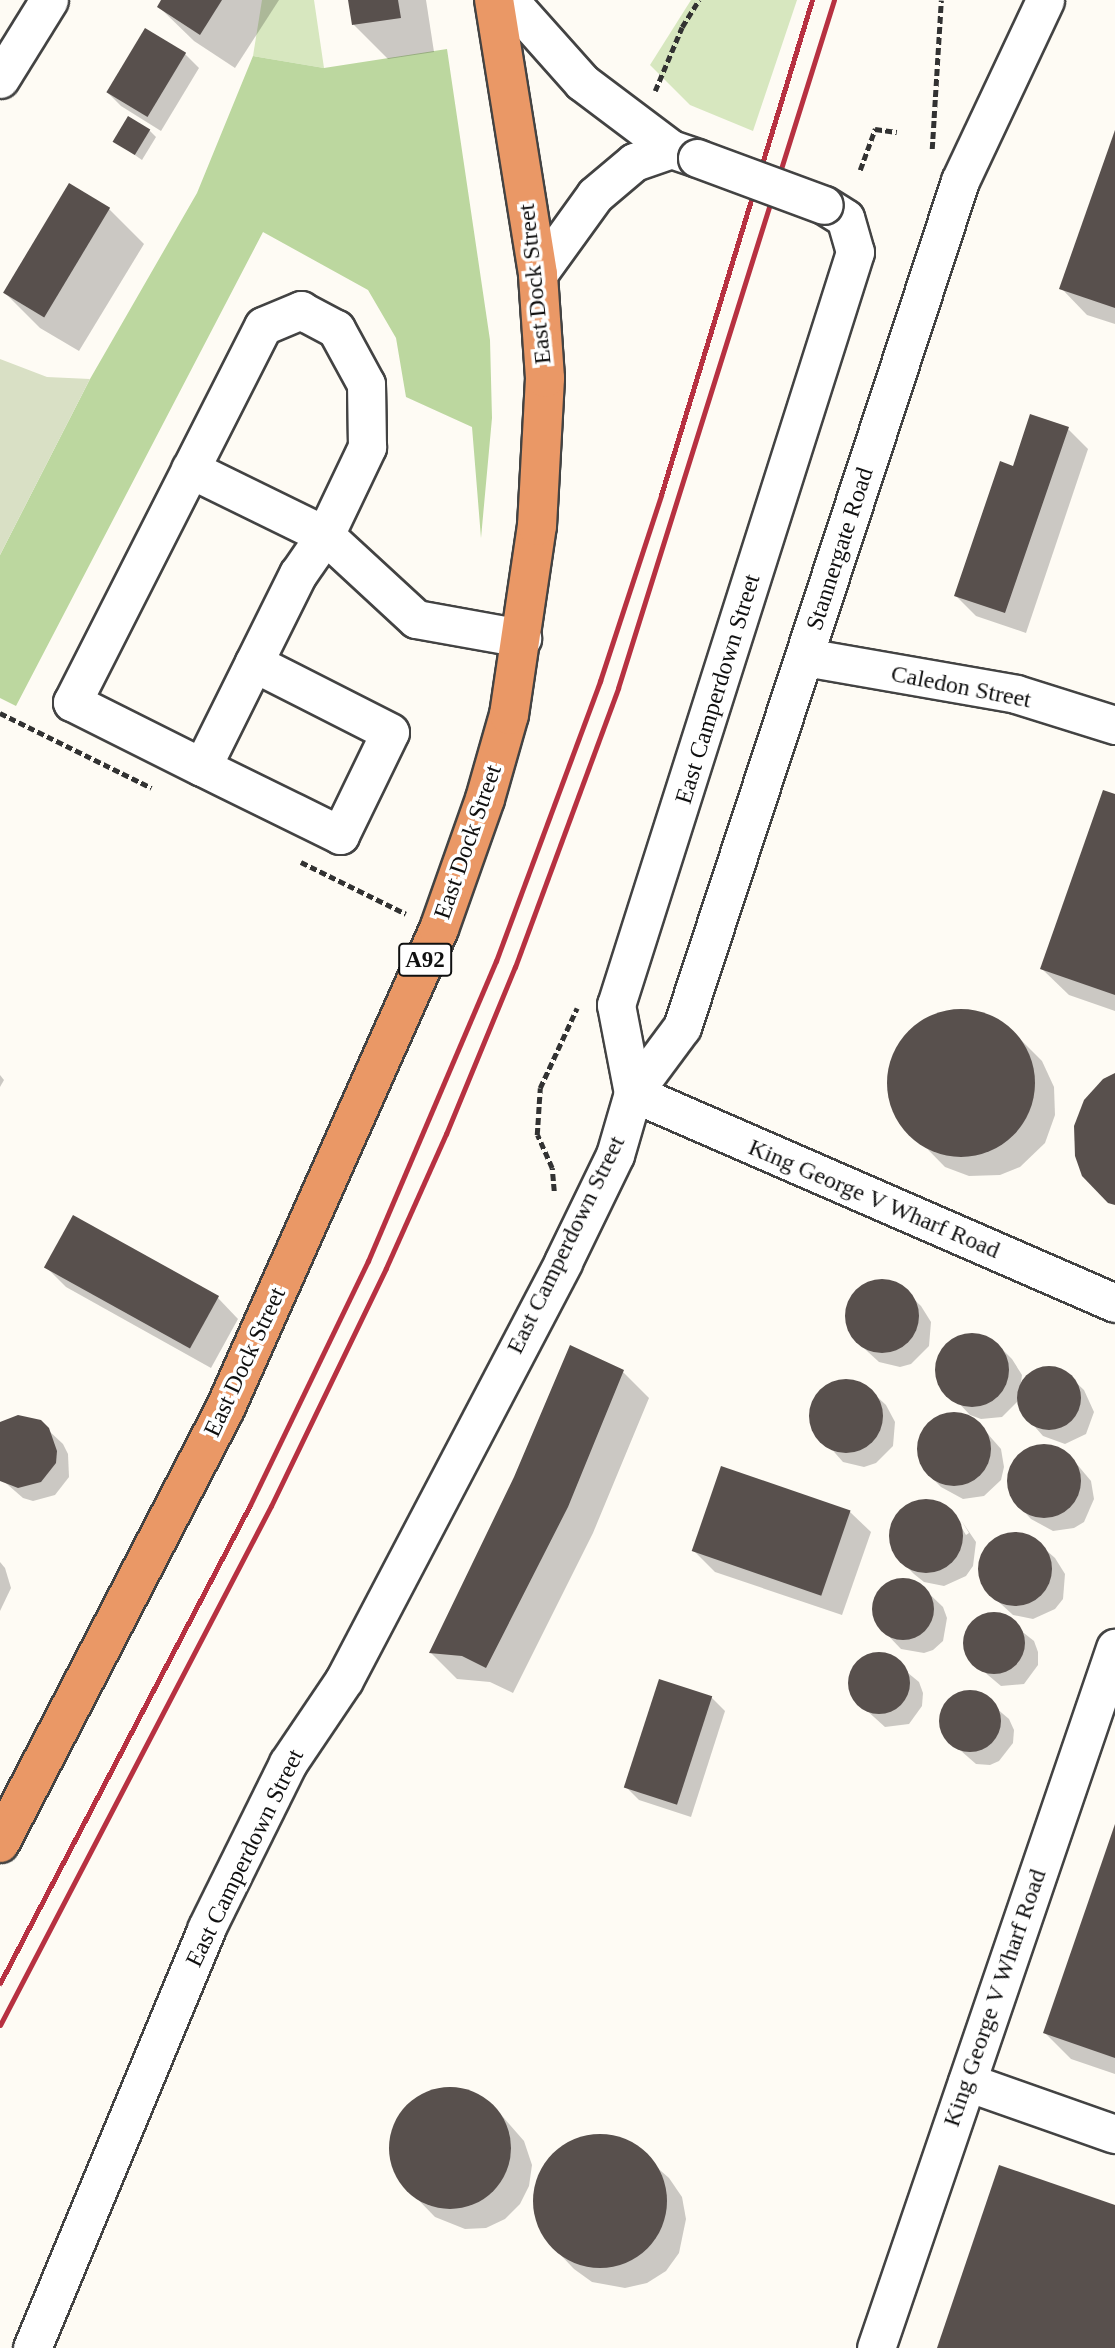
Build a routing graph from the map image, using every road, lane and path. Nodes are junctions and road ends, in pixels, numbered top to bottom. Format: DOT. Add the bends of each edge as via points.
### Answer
graph roads {
  1 [pos="49,0"];
  2 [pos="494,0"];
  3 [pos="509,0"];
  4 [pos="699,0"];
  5 [pos="1045,0"];
  6 [pos="0,79"];
  7 [pos="897,132"];
  8 [pos="671,145"];
  9 [pos="860,170"];
  10 [pos="538,274"];
  11 [pos="190,469"];
  12 [pos="325,535"];
  13 [pos="522,638"];
  14 [pos="805,657"];
  15 [pos="254,663"];
  16 [pos="1115,725"];
  17 [pos="202,767"];
  18 [pos="633,1093"];
  19 [pos="1115,1303"];
  20 [pos="1115,1648"];
  21 [pos="0,1843"];
  22 [pos="967,2082"];
  23 [pos="1115,2134"];
  24 [pos="32,2348"];
  25 [pos="876,2348"];
  1 -- 6 [label="street"];
  2 -- 10 [label="highway, East Dock Street / A92"];
  3 -- 8 [label="street, East Camperdown Street" via="582,82"];
  4 -- 8 [label="path" via="662,72"];
  5 -- 14 [label="street, Stannergate Road" via="960,181"];
  7 -- 9 [label="path" via="875,129"];
  8 -- 10 [label="street" via="634,162 595,195"];
  8 -- 18 [label="street, East Camperdown Street, bridge" via="824,205 845,218 855,252 616,1005"];
  10 -- 13 [label="highway, East Dock Street / A92" via="545,378 537,526"];
  11 -- 12 [label="street"];
  11 -- 12 [label="street" via="263,326 301,310 336,329 366,384 367,447"];
  11 -- 17 [label="street" via="72,702"];
  12 -- 13 [label="street" via="416,619"];
  12 -- 15 [label="street" via="298,574"];
  13 -- 21 [label="highway, East Dock Street / A92" via="506,727 439,929 225,1409"];
  14 -- 16 [label="street, Caledon Street" via="1016,694"];
  14 -- 18 [label="street, Stannergate Road" via="682,1027"];
  15 -- 17 [label="street"];
  15 -- 17 [label="street" via="390,732 340,835"];
  18 -- 19 [label="street, King George V Wharf Road"];
  18 -- 24 [label="street, East Camperdown Street" via="615,1155 556,1274 344,1680 288,1763 206,1929"];
  20 -- 22 [label="street, King George V Wharf Road"];
  22 -- 23 [label="street"];
  22 -- 25 [label="street, King George V Wharf Road"];
}
